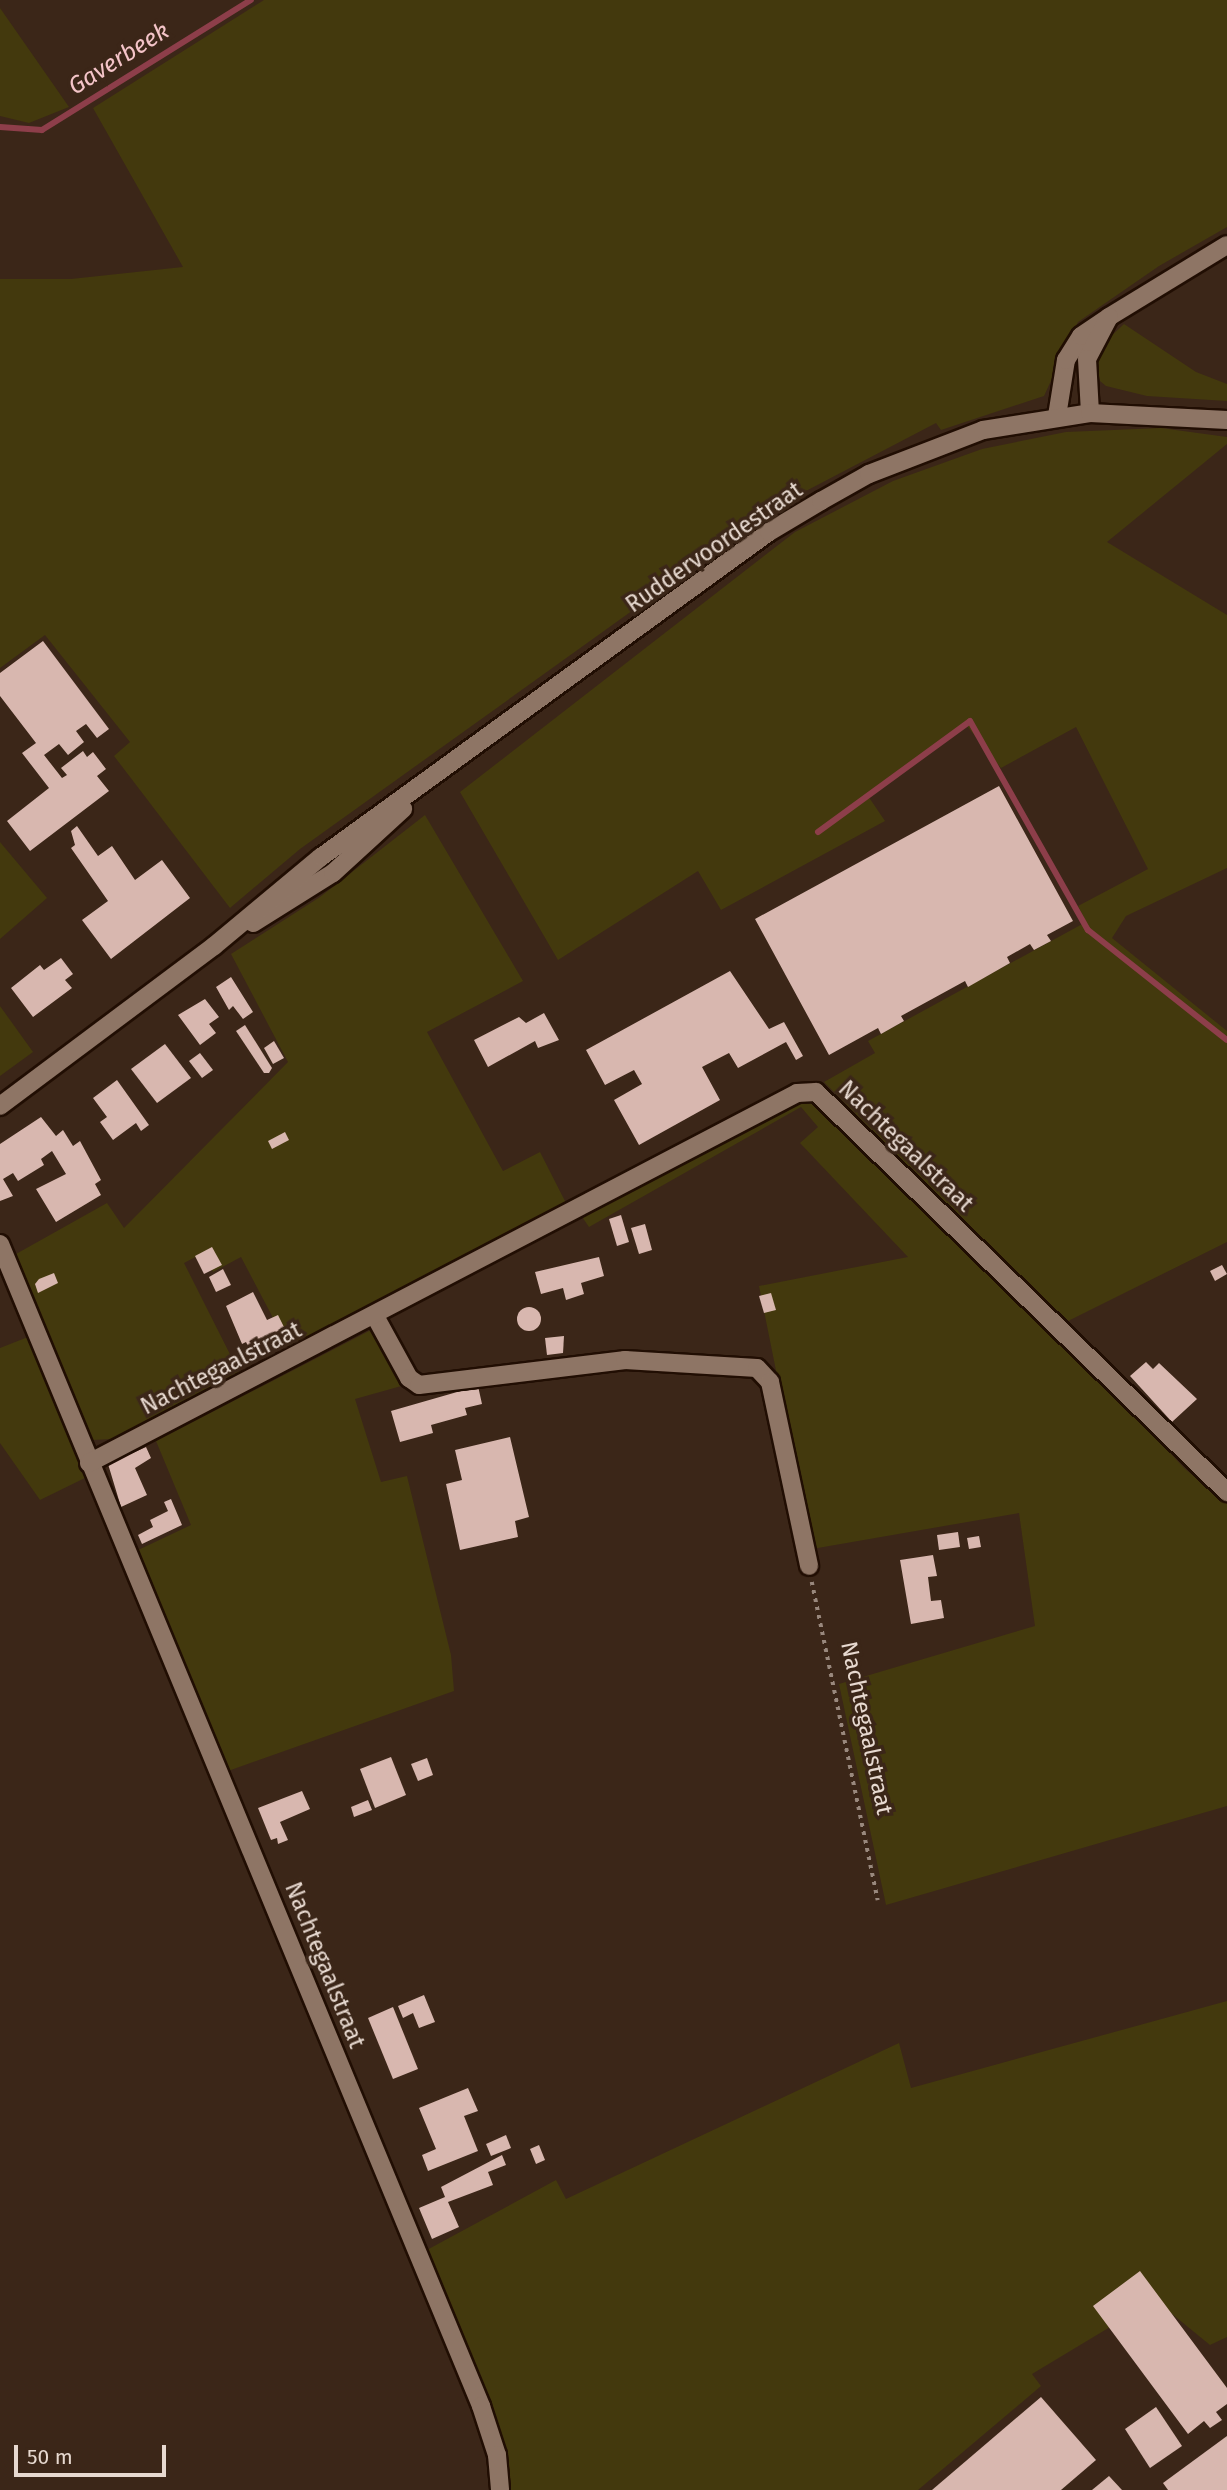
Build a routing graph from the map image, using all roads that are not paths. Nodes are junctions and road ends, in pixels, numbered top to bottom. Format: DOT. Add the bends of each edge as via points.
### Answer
graph roads {
  1 [pos="1227,245"];
  2 [pos="1109,317"];
  3 [pos="1090,414"];
  4 [pos="1057,416"];
  5 [pos="1227,421"];
  6 [pos="0,1106"];
  7 [pos="0,1244"];
  8 [pos="375,1316"];
  9 [pos="89,1463"];
  10 [pos="1227,1492"];
  11 [pos="809,1566"];
  12 [pos="500,2490"];
  1 -- 2 [label="street"];
  2 -- 3 [label="street" via="1087,359"];
  2 -- 4 [label="street" via="1081,336 1066,360"];
  3 -- 4 [label="street, Ruddervoordestraat"];
  3 -- 5 [label="street, Ruddervoordestraat" via="1149,413"];
  4 -- 6 [label="street, Ruddervoordestraat" via="983,430 869,474 769,532 429,783 376,839 333,873 214,946"];
  7 -- 9 [label="street, Nachtegaalstraat"];
  8 -- 9 [label="street, Nachtegaalstraat"];
  8 -- 10 [label="street, Nachtegaalstraat" via="797,1093 816,1092"];
  8 -- 11 [label="street" via="409,1378 419,1385 625,1360 757,1368 770,1382"];
  9 -- 12 [label="street, Nachtegaalstraat" via="481,2406 497,2455"];
}
